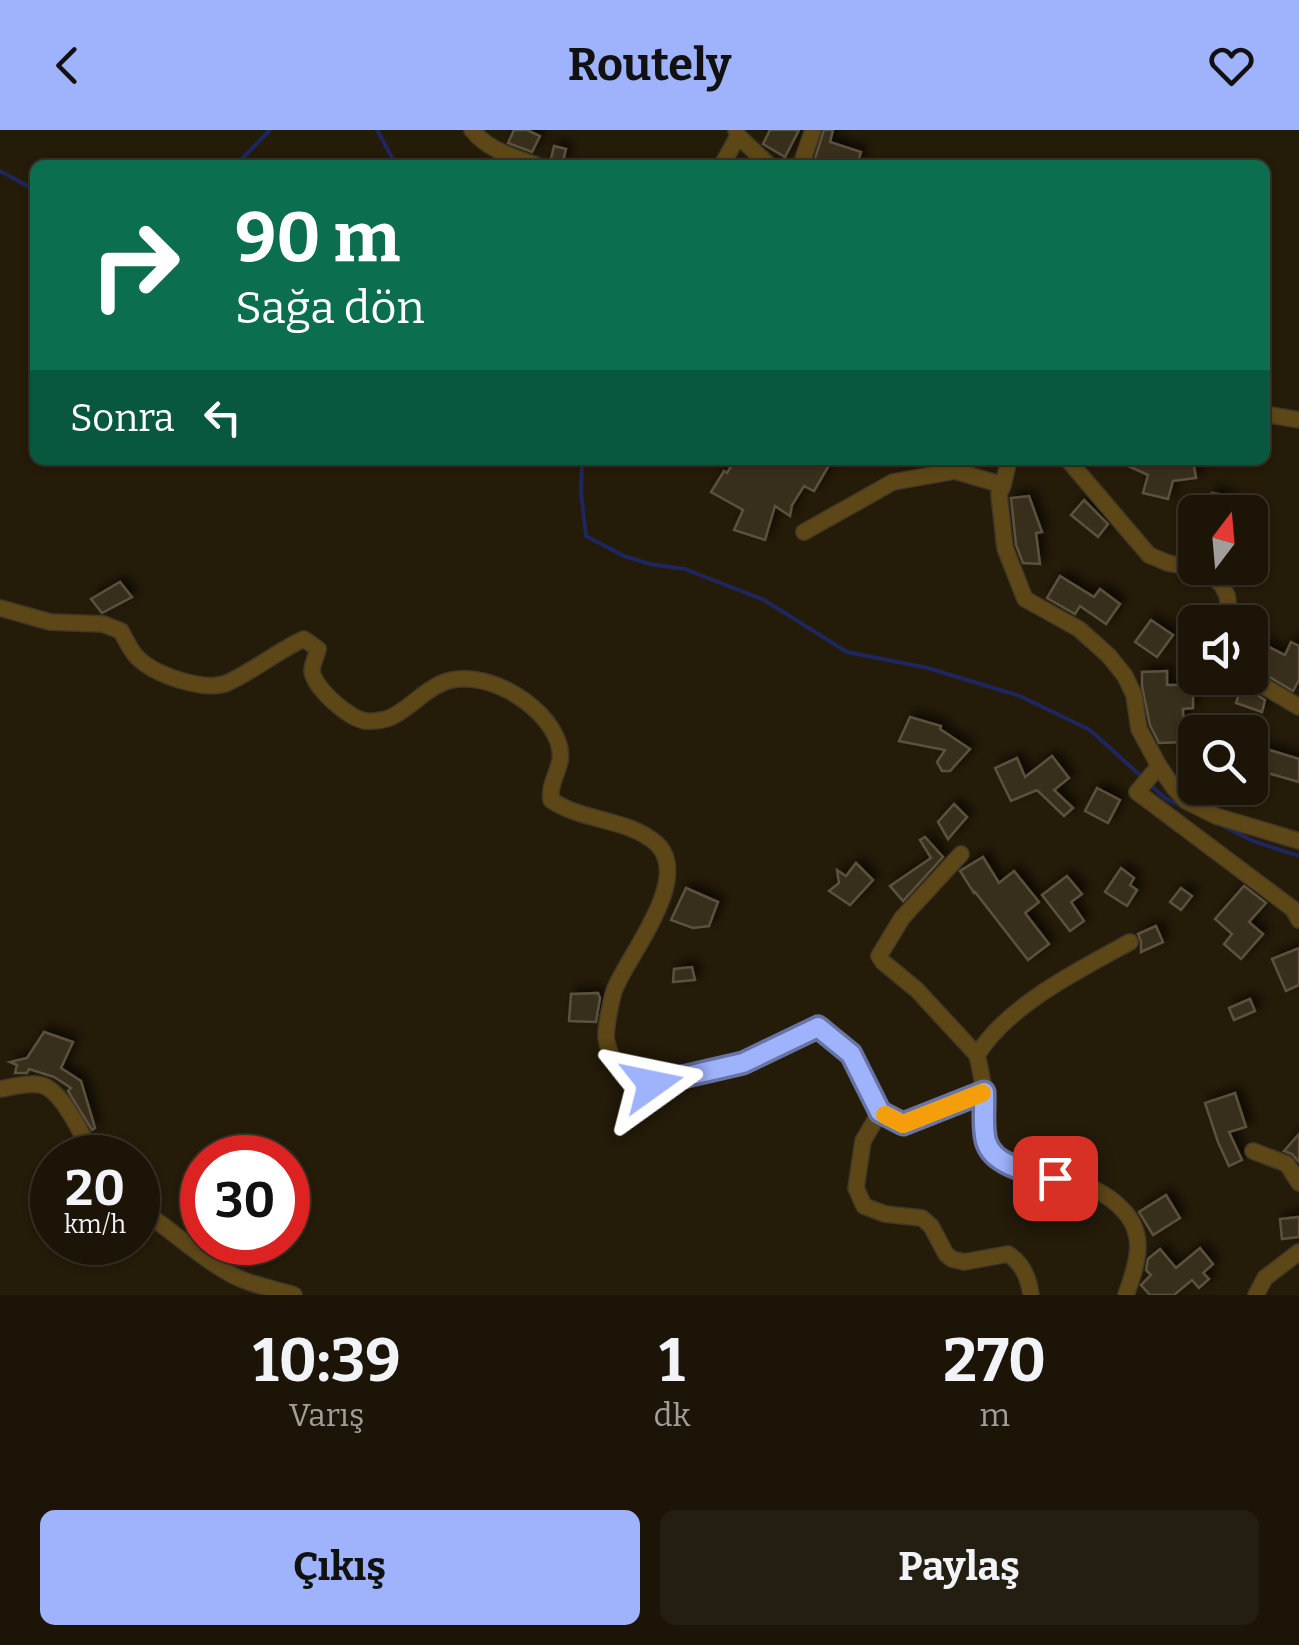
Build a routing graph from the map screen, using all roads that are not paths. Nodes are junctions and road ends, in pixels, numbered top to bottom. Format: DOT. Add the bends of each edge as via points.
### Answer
graph roads {
  1 [pos="472,130"];
  2 [pos="813,130"];
  3 [pos="737,133"];
  4 [pos="521,160"];
  5 [pos="724,160"];
  6 [pos="763,160"];
  7 [pos="804,160"];
  8 [pos="1270,415"];
  9 [pos="1299,420"];
  10 [pos="1008,465"];
  11 [pos="1072,465"];
  12 [pos="1003,485"];
  13 [pos="804,532"];
  14 [pos="1228,605"];
  15 [pos="0,608"];
  16 [pos="1268,689"];
  17 [pos="1299,707"];
  18 [pos="1159,766"];
  19 [pos="1299,841"];
  20 [pos="961,854"];
  21 [pos="1299,920"];
  22 [pos="1130,942"];
  23 [pos="976,1055"];
  24 [pos="0,1088"];
  25 [pos="984,1092"];
  26 [pos="880,1112"];
  27 [pos="81,1135"];
  28 [pos="1253,1151"];
  29 [pos="1299,1183"];
  30 [pos="160,1222"];
  31 [pos="1299,1252"];
  32 [pos="294,1295"];
  33 [pos="1031,1295"];
  34 [pos="1126,1295"];
  35 [pos="1256,1295"];
  1 -- 4 [label="street"];
  2 -- 7 [label="street"];
  3 -- 5 [label="street"];
  3 -- 6 [label="street"];
  8 -- 9 [label="street"];
  10 -- 12 [label="street"];
  11 -- 14 [label="street" via="1149,555 1203,570 1221,584"];
  12 -- 13 [label="street" via="955,471 894,482"];
  12 -- 18 [label="street" via="998,494 1005,548 1025,599 1079,629 1125,676 1139,729"];
  15 -- 26 [label="street" via="50,622 112,627 158,672 206,685 224,684 304,639 318,649 312,670 318,685 348,714 366,721 389,718 458,677 524,698 560,746 551,800 642,832 666,858 663,896 611,1010 606,1037 625,1078 652,1084 743,1063 818,1027 851,1054"];
  16 -- 17 [label="street"];
  18 -- 19 [label="street" via="1200,808"];
  18 -- 21 [label="street" via="1137,792"];
  20 -- 23 [label="street" via="902,918 879,956"];
  22 -- 23 [label="street" via="1028,1004"];
  23 -- 25 [label="street"];
  24 -- 27 [label="street" via="46,1086"];
  25 -- 26 [label="street" via="903,1124"];
  25 -- 34 [label="street" via="986,1144 997,1156 1017,1168 1093,1188 1130,1218 1138,1262"];
  26 -- 33 [label="street" via="863,1141 856,1188 864,1206 922,1218 952,1259 1008,1254"];
  28 -- 29 [label="street" via="1287,1164"];
  30 -- 32 [label="street" via="229,1274"];
  31 -- 35 [label="street" via="1265,1278"];
}
